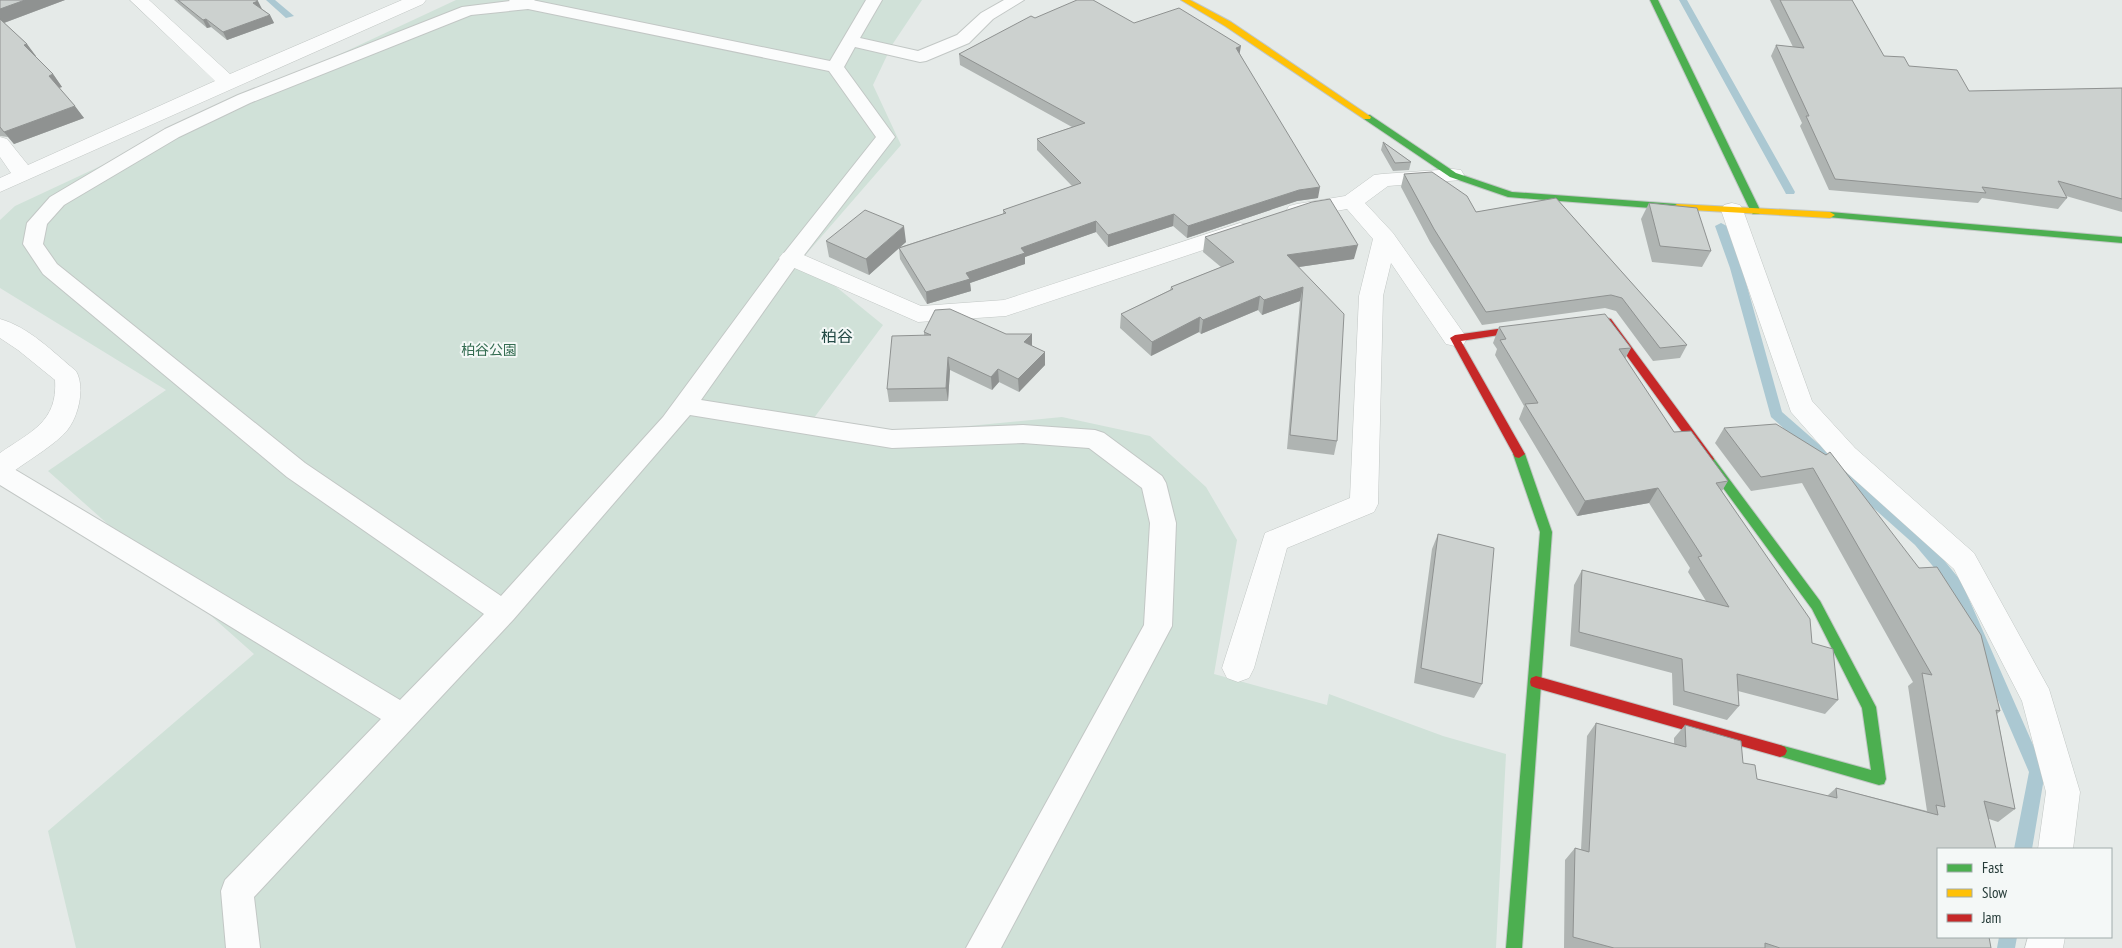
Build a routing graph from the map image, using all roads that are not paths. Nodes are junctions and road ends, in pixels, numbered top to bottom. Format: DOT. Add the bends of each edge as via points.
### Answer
graph roads {
  1 [pos="139,0"];
  2 [pos="417,0"];
  3 [pos="874,0"];
  4 [pos="1016,0"];
  5 [pos="1185,0"];
  6 [pos="1654,0"];
  7 [pos="523,2"];
  8 [pos="851,41"];
  9 [pos="835,67"];
  10 [pos="228,82"];
  11 [pos="0,143"];
  12 [pos="24,175"];
  13 [pos="1453,175"];
  14 [pos="0,186"];
  15 [pos="1352,202"];
  16 [pos="1744,211"];
  17 [pos="1385,238"];
  18 [pos="2122,240"];
  19 [pos="791,258"];
  20 [pos="1595,319"];
  21 [pos="1549,326"];
  22 [pos="0,327"];
  23 [pos="1455,338"];
  24 [pos="684,406"];
  25 [pos="0,467"];
  26 [pos="0,473"];
  27 [pos="503,612"];
  28 [pos="1238,668"];
  29 [pos="1536,682"];
  30 [pos="403,717"];
  31 [pos="2056,848"];
  32 [pos="243,948"];
  33 [pos="983,948"];
  34 [pos="1514,948"];
  1 -- 10 [label="street"];
  2 -- 10 [label="street"];
  3 -- 8 [label="lane"];
  4 -- 8 [label="lane" via="987,16 963,39 920,57"];
  5 -- 13 [label="street" via="1228,24"];
  6 -- 16 [label="street"];
  7 -- 9 [label="lane"];
  7 -- 27 [label="lane" via="468,10 244,100 172,133 57,201 37,223 33,244 50,269 296,470"];
  8 -- 9 [label="lane"];
  9 -- 19 [label="lane" via="886,137"];
  10 -- 12 [label="street"];
  11 -- 12 [label="street"];
  12 -- 14 [label="street"];
  13 -- 15 [label="street" via="1382,180"];
  13 -- 16 [label="street" via="1511,194"];
  15 -- 17 [label="street"];
  15 -- 19 [label="street" via="1306,208 1006,308 918,314"];
  16 -- 18 [label="street" via="1855,216"];
  16 -- 31 [label="street" via="1800,406 1845,455 1964,561 2038,699 2063,792"];
  17 -- 23 [label="street"];
  17 -- 28 [label="street" via="1371,296 1364,504 1274,541"];
  19 -- 24 [label="lane"];
  20 -- 29 [label="street" via="1605,318 1816,605 1869,707 1879,779"];
  21 -- 23 [label="street"];
  22 -- 25 [label="street" via="67,377 70,398 55,427"];
  23 -- 29 [label="street" via="1519,453 1546,532"];
  24 -- 27 [label="lane"];
  24 -- 33 [label="lane" via="892,439 1023,434 1095,439 1153,483 1163,523 1158,626"];
  26 -- 30 [label="lane"];
  27 -- 30 [label="lane"];
  29 -- 34 [label="street"];
  30 -- 32 [label="lane" via="237,892"];
}
